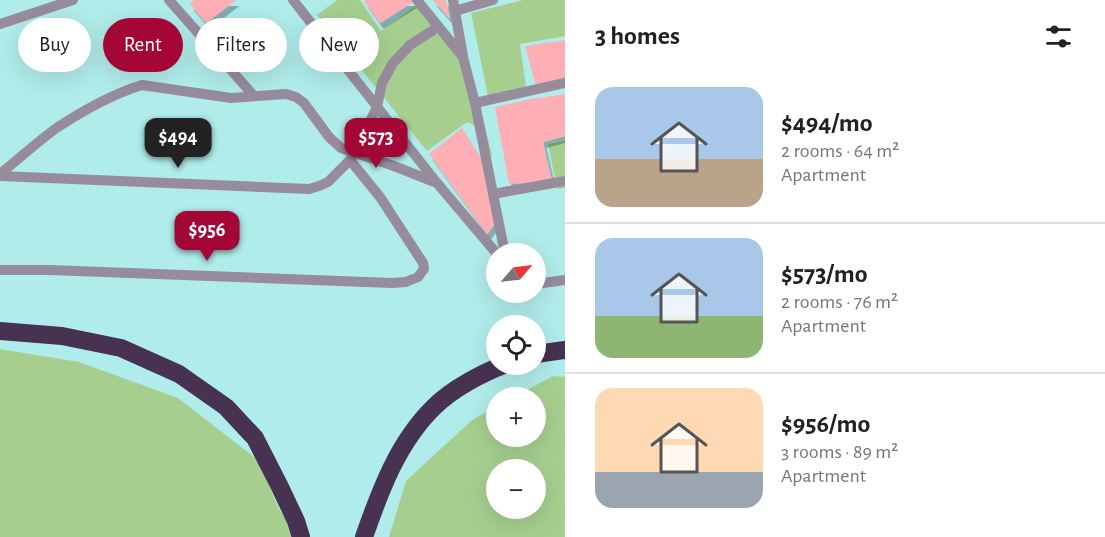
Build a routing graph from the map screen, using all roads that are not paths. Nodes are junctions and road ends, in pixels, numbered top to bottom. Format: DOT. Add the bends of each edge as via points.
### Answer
graph roads {
  1 [pos="73,0"];
  2 [pos="169,0"];
  3 [pos="293,0"];
  4 [pos="417,0"];
  5 [pos="493,0"];
  6 [pos="454,5"];
  7 [pos="0,24"];
  8 [pos="438,27"];
  9 [pos="463,57"];
  10 [pos="565,83"];
  11 [pos="254,96"];
  12 [pos="475,104"];
  13 [pos="377,107"];
  14 [pos="353,156"];
  15 [pos="0,175"];
  16 [pos="565,181"];
  17 [pos="437,183"];
  18 [pos="493,194"];
  19 [pos="488,243"];
  20 [pos="504,243"];
  21 [pos="0,270"];
  22 [pos="565,280"];
  23 [pos="546,283"];
  24 [pos="0,332"];
  25 [pos="565,350"];
  26 [pos="546,353"];
  27 [pos="486,373"];
  28 [pos="301,537"];
  29 [pos="364,537"];
  1 -- 7 [label="street"];
  2 -- 11 [label="street"];
  3 -- 13 [label="street"];
  4 -- 8 [label="street"];
  5 -- 6 [label="street"];
  6 -- 9 [label="street"];
  8 -- 9 [label="street"];
  8 -- 13 [label="street" via="410,45 393,63 382,83"];
  9 -- 12 [label="street"];
  10 -- 12 [label="street"];
  11 -- 14 [label="street" via="296,97 335,144"];
  11 -- 15 [label="street" via="231,98 142,85 128,89 58,127"];
  12 -- 18 [label="street"];
  13 -- 14 [label="street"];
  13 -- 17 [label="street"];
  14 -- 15 [label="street" via="328,182 309,189"];
  14 -- 17 [label="street"];
  14 -- 21 [label="street" via="423,263 418,277 392,282"];
  16 -- 18 [label="street"];
  17 -- 19 [label="street"];
  18 -- 20 [label="street"];
  22 -- 23 [label="street"];
  24 -- 28 [label="highway" via="62,336 121,348 179,374 226,408 255,438"];
  25 -- 26 [label="highway"];
  27 -- 29 [label="highway" via="434,406 422,422 397,457"];
}
